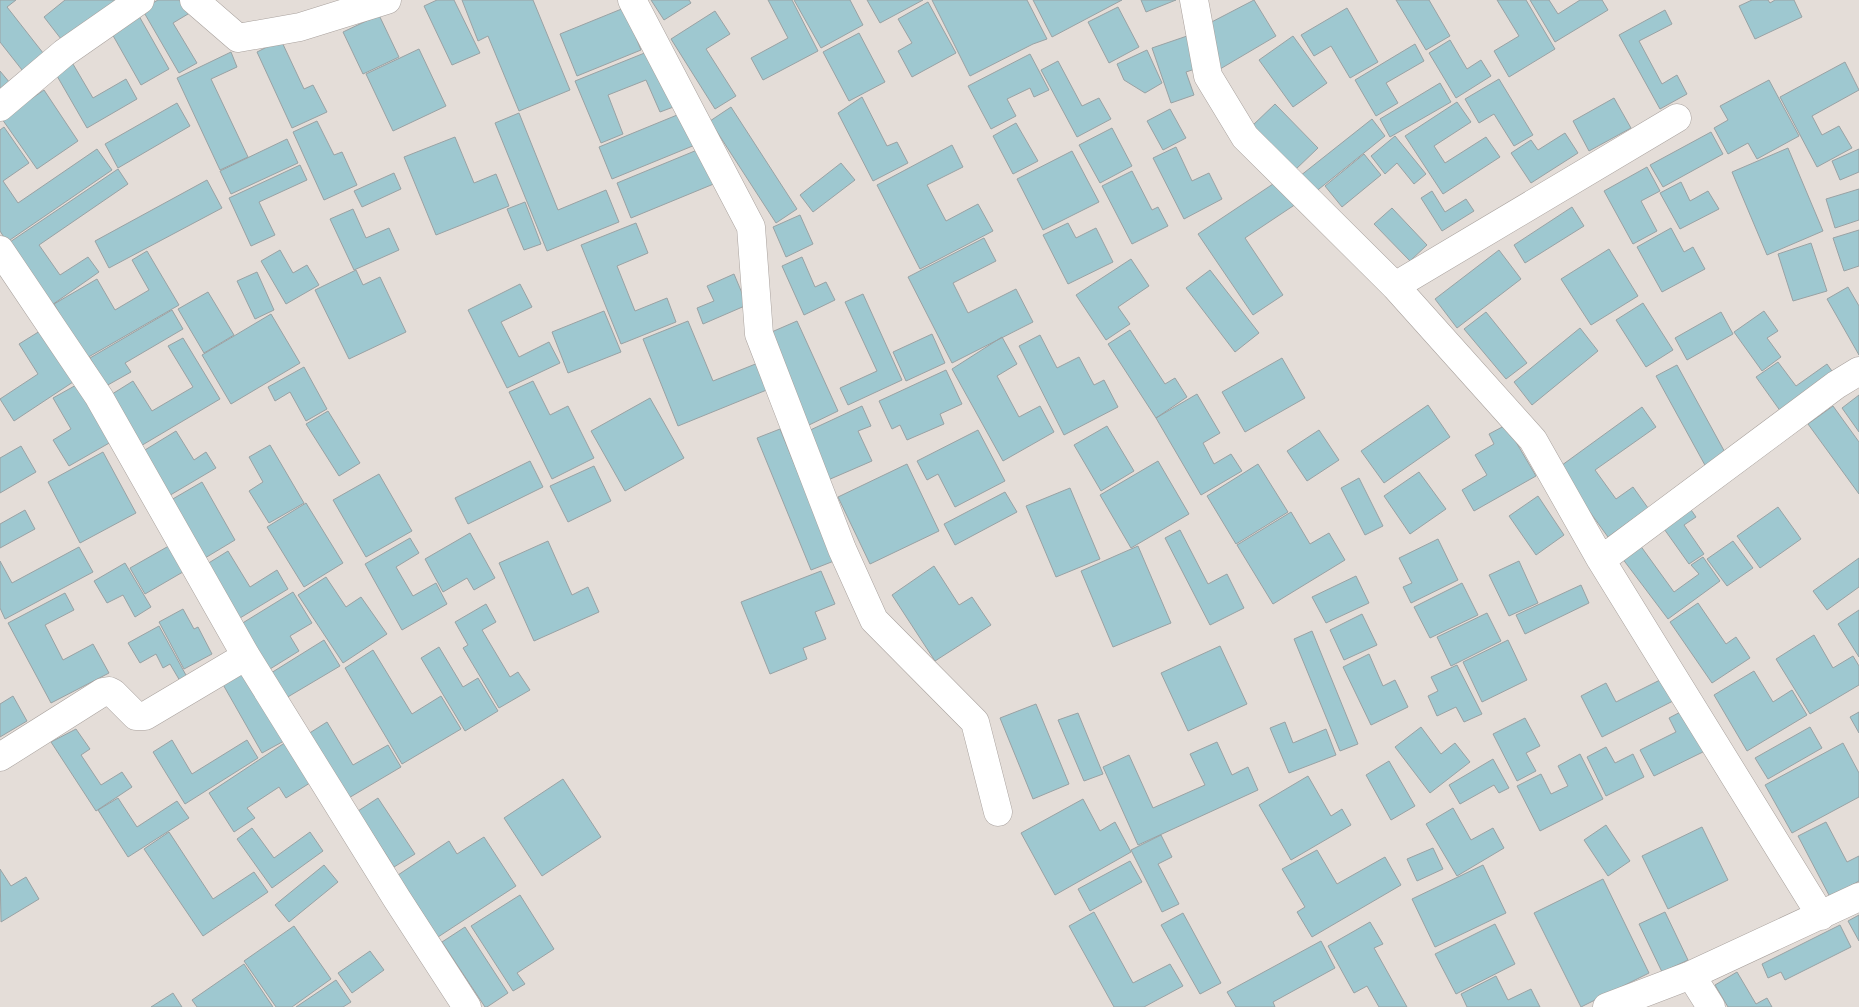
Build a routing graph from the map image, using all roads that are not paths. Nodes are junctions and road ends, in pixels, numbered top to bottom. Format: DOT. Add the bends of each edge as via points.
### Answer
graph roads {
  1 [pos="140,0"];
  2 [pos="194,0"];
  3 [pos="387,0"];
  4 [pos="632,0"];
  5 [pos="1194,0"];
  6 [pos="0,107"];
  7 [pos="1676,118"];
  8 [pos="0,250"];
  9 [pos="1394,286"];
  10 [pos="1859,371"];
  11 [pos="1601,560"];
  12 [pos="246,656"];
  13 [pos="0,757"];
  14 [pos="998,812"];
  15 [pos="1859,897"];
  16 [pos="1821,916"];
  17 [pos="1691,975"];
  18 [pos="467,1007"];
  19 [pos="1607,1007"];
  20 [pos="1711,1007"];
  1 -- 6 [label="street" via="64,54"];
  2 -- 3 [label="street" via="238,38 300,27"];
  4 -- 14 [label="street" via="751,227 759,334 842,549 874,620 975,722"];
  5 -- 9 [label="street" via="1208,76 1245,137"];
  7 -- 9 [label="street"];
  8 -- 12 [label="street" via="99,397"];
  9 -- 11 [label="street" via="1533,440"];
  10 -- 11 [label="street"];
  11 -- 16 [label="street"];
  12 -- 13 [label="street" via="145,716 136,716 109,691 103,692"];
  12 -- 18 [label="street"];
  15 -- 16 [label="street"];
  16 -- 17 [label="street"];
  17 -- 19 [label="street"];
  17 -- 20 [label="street"];
}
